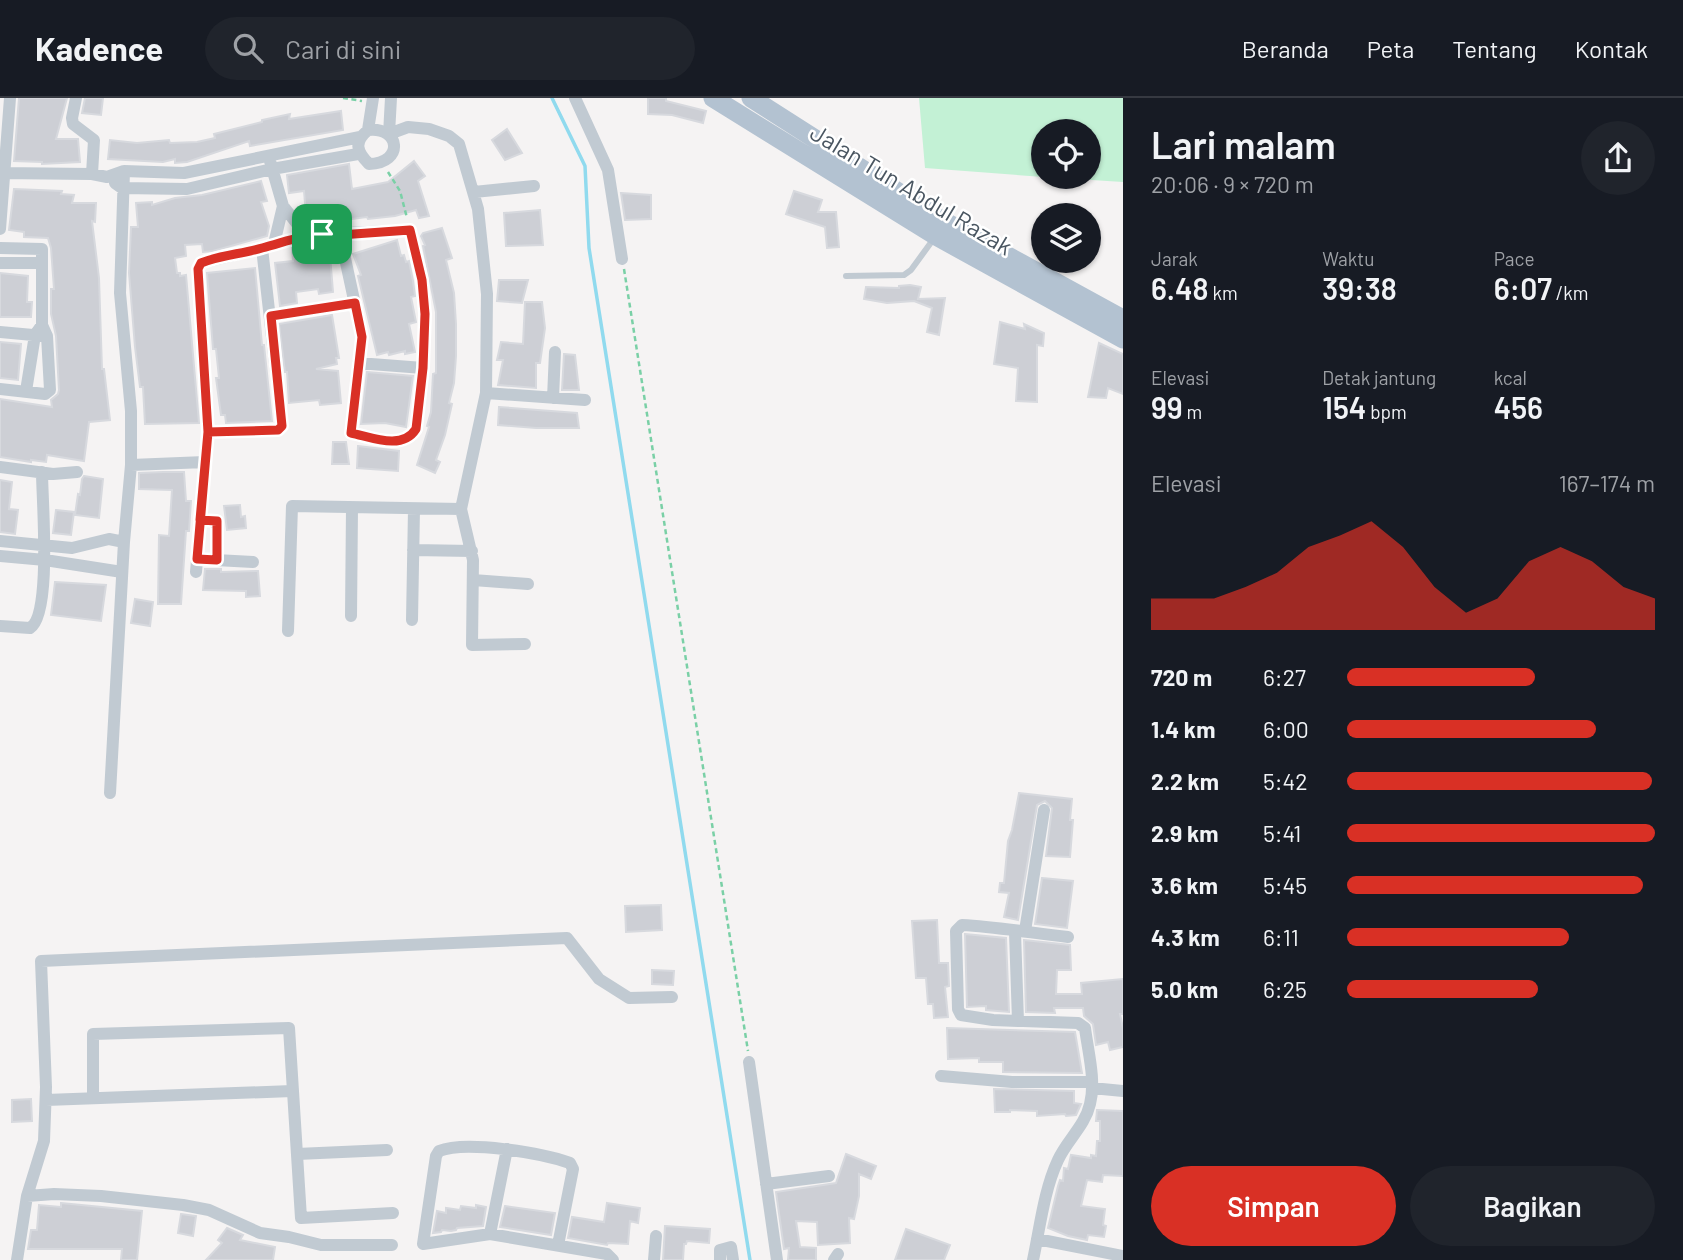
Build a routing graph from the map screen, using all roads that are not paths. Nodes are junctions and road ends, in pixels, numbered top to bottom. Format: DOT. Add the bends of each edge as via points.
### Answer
graph roads {
  1 [pos="76,98"];
  2 [pos="391,98"];
  3 [pos="575,98"];
  4 [pos="713,98"];
  5 [pos="751,98"];
  6 [pos="372,100"];
  7 [pos="6,104"];
  8 [pos="364,134"];
  9 [pos="389,134"];
  10 [pos="358,154"];
  11 [pos="271,163"];
  12 [pos="124,171"];
  13 [pos="2,173"];
  14 [pos="92,174"];
  15 [pos="107,177"];
  16 [pos="534,186"];
  17 [pos="122,188"];
  18 [pos="474,192"];
  19 [pos="1,198"];
  20 [pos="284,206"];
  21 [pos="0,229"];
  22 [pos="306,234"];
  23 [pos="340,235"];
  24 [pos="936,236"];
  25 [pos="268,246"];
  26 [pos="0,250"];
  27 [pos="622,259"];
  28 [pos="0,263"];
  29 [pos="42,263"];
  30 [pos="846,276"];
  31 [pos="355,303"];
  32 [pos="271,316"];
  33 [pos="1123,319"];
  34 [pos="0,332"];
  35 [pos="42,332"];
  36 [pos="1123,339"];
  37 [pos="555,352"];
  38 [pos="358,363"];
  39 [pos="423,368"];
  40 [pos="0,389"];
  41 [pos="26,391"];
  42 [pos="486,393"];
  43 [pos="553,398"];
  44 [pos="585,400"];
  45 [pos="208,432"];
  46 [pos="205,462"];
  47 [pos="131,465"];
  48 [pos="0,467"];
  49 [pos="42,472"];
  50 [pos="77,472"];
  51 [pos="352,508"];
  52 [pos="414,509"];
  53 [pos="461,509"];
  54 [pos="200,520"];
  55 [pos="0,541"];
  56 [pos="124,542"];
  57 [pos="413,550"];
  58 [pos="472,551"];
  59 [pos="45,553"];
  60 [pos="0,556"];
  61 [pos="217,560"];
  62 [pos="253,562"];
  63 [pos="122,572"];
  64 [pos="473,580"];
  65 [pos="528,584"];
  66 [pos="351,616"];
  67 [pos="412,620"];
  68 [pos="0,626"];
  69 [pos="288,631"];
  70 [pos="525,643"];
  71 [pos="110,793"];
  72 [pos="1044,810"];
  73 [pos="1020,931"];
  74 [pos="1068,937"];
  75 [pos="672,997"];
  76 [pos="1018,1021"];
  77 [pos="749,1062"];
  78 [pos="940,1076"];
  79 [pos="1092,1085"];
  80 [pos="292,1091"];
  81 [pos="1123,1091"];
  82 [pos="93,1098"];
  83 [pos="46,1100"];
  84 [pos="507,1149"];
  85 [pos="387,1150"];
  86 [pos="297,1153"];
  87 [pos="829,1175"];
  88 [pos="766,1184"];
  89 [pos="27,1196"];
  90 [pos="393,1213"];
  91 [pos="490,1234"];
  92 [pos="656,1236"];
  93 [pos="1037,1239"];
  94 [pos="392,1245"];
  95 [pos="558,1245"];
  96 [pos="1123,1256"];
  97 [pos="17,1260"];
  98 [pos="614,1260"];
  99 [pos="654,1260"];
  100 [pos="720,1260"];
  101 [pos="733,1260"];
  102 [pos="777,1260"];
  103 [pos="1032,1260"];
  1 -- 14 [label="street" via="73,124 94,140"];
  2 -- 9 [label="street"];
  3 -- 27 [label="street" via="608,170"];
  4 -- 24 [label="main road, Jalan Tun Abdul Razak"];
  5 -- 33 [label="main road, Jalan Tun Abdul Razak" via="942,220"];
  6 -- 8 [label="street"];
  7 -- 13 [label="street"];
  8 -- 9 [label="street" via="380,128"];
  8 -- 10 [label="street"];
  8 -- 11 [label="street"];
  9 -- 10 [label="street" via="394,145 383,163 369,164"];
  9 -- 18 [label="street" via="408,127 449,136 459,144"];
  10 -- 11 [label="street"];
  11 -- 12 [label="street" via="184,173"];
  11 -- 17 [label="street" via="187,188"];
  11 -- 20 [label="street"];
  12 -- 15 [label="street"];
  12 -- 17 [label="street"];
  13 -- 14 [label="street"];
  13 -- 19 [label="street"];
  14 -- 15 [label="street"];
  15 -- 17 [label="street"];
  16 -- 18 [label="street"];
  17 -- 47 [label="street" via="120,293"];
  18 -- 42 [label="street" via="487,294"];
  19 -- 21 [label="street"];
  20 -- 22 [label="street"];
  20 -- 25 [label="street"];
  22 -- 23 [label="street"];
  22 -- 25 [label="street"];
  23 -- 31 [label="street"];
  23 -- 39 [label="street" via="410,230 424,300"];
  24 -- 30 [label="lane" via="904,275"];
  24 -- 36 [label="main road, Jalan Tun Abdul Razak"];
  25 -- 32 [label="street"];
  25 -- 45 [label="street" via="209,259 198,269"];
  26 -- 28 [label="street"];
  26 -- 29 [label="street" via="42,248"];
  28 -- 29 [label="street"];
  29 -- 35 [label="street"];
  31 -- 32 [label="street"];
  31 -- 38 [label="street" via="362,337"];
  32 -- 45 [label="street" via="281,428"];
  34 -- 35 [label="street"];
  35 -- 41 [label="street"];
  35 -- 41 [label="street" via="50,390 45,394"];
  37 -- 43 [label="street"];
  38 -- 39 [label="street"];
  38 -- 39 [label="street" via="351,433 394,442 405,440 416,429"];
  40 -- 41 [label="street"];
  42 -- 43 [label="street"];
  42 -- 53 [label="street"];
  43 -- 44 [label="street"];
  45 -- 46 [label="street"];
  46 -- 47 [label="street"];
  46 -- 54 [label="street"];
  47 -- 56 [label="street"];
  48 -- 49 [label="street"];
  49 -- 50 [label="street"];
  49 -- 59 [label="street"];
  51 -- 52 [label="street"];
  51 -- 66 [label="street"];
  51 -- 69 [label="street" via="292,506"];
  52 -- 53 [label="street"];
  52 -- 57 [label="street"];
  53 -- 58 [label="street"];
  54 -- 61 [label="street" via="217,521"];
  54 -- 61 [label="street" via="197,566"];
  55 -- 59 [label="street"];
  56 -- 59 [label="street" via="109,539"];
  56 -- 63 [label="street"];
  57 -- 58 [label="street"];
  57 -- 67 [label="street"];
  58 -- 64 [label="street"];
  59 -- 60 [label="street"];
  59 -- 63 [label="street"];
  59 -- 68 [label="street" via="35,625"];
  61 -- 62 [label="street"];
  63 -- 71 [label="street"];
  64 -- 65 [label="street"];
  64 -- 70 [label="street" via="472,645"];
  72 -- 73 [label="street"];
  73 -- 74 [label="street"];
  73 -- 76 [label="street"];
  73 -- 76 [label="street" via="957,928 958,1009 962,1016"];
  75 -- 83 [label="street" via="629,998 599,979 567,938 41,961"];
  76 -- 79 [label="street" via="1082,1024"];
  77 -- 88 [label="street"];
  78 -- 79 [label="street"];
  79 -- 81 [label="street"];
  79 -- 93 [label="street" via="1084,1121 1053,1170"];
  80 -- 82 [label="street"];
  80 -- 82 [label="street" via="289,1028 93,1034"];
  80 -- 86 [label="street"];
  82 -- 83 [label="street"];
  83 -- 89 [label="street" via="44,1141"];
  84 -- 91 [label="street"];
  84 -- 91 [label="street" via="444,1149 436,1156 424,1244"];
  84 -- 95 [label="street" via="572,1164"];
  85 -- 86 [label="street"];
  86 -- 90 [label="street" via="301,1218"];
  87 -- 88 [label="street"];
  88 -- 102 [label="street"];
  89 -- 94 [label="street" via="101,1196 183,1205 209,1210 260,1233 321,1245"];
  89 -- 97 [label="street"];
  91 -- 95 [label="street"];
  92 -- 99 [label="street"];
  93 -- 96 [label="street"];
  93 -- 103 [label="street"];
  95 -- 98 [label="street" via="607,1254"];
  100 -- 101 [label="street" via="720,1250 731,1247"];
}
